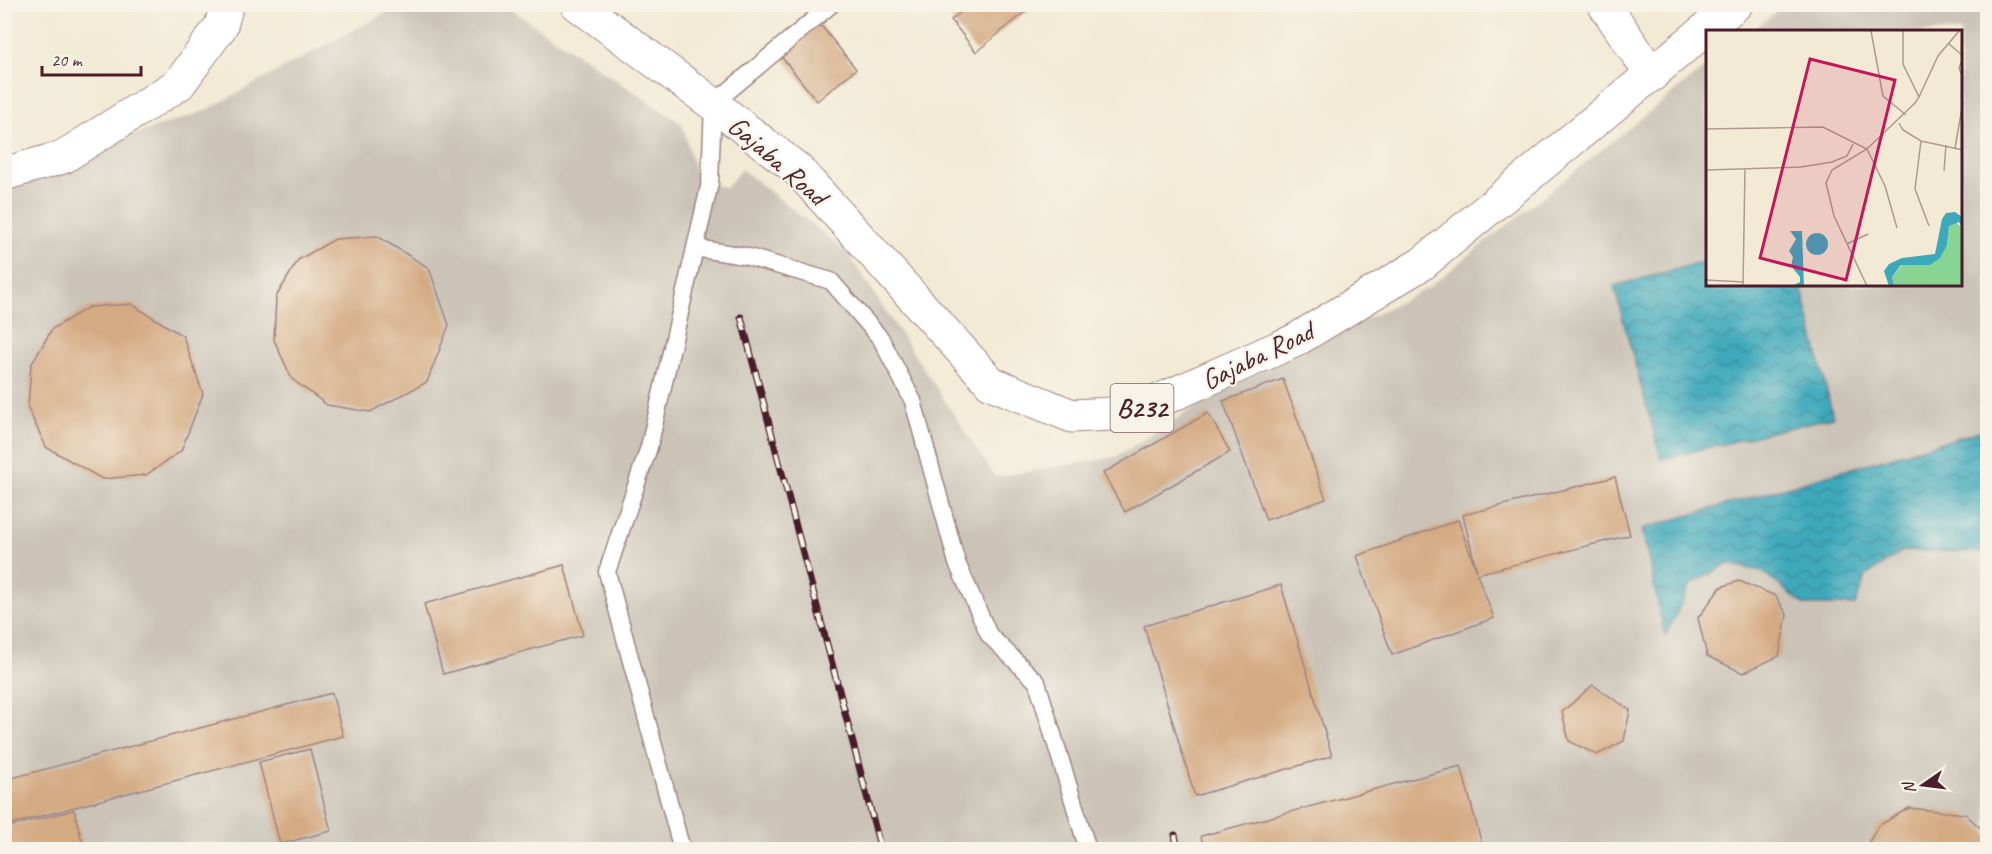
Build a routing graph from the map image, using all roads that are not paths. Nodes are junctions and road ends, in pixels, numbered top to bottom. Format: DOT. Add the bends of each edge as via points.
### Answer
graph roads {
  1 [pos="227,4"];
  2 [pos="577,4"];
  3 [pos="832,4"];
  4 [pos="1604,4"];
  5 [pos="1736,4"];
  6 [pos="1652,75"];
  7 [pos="712,104"];
  8 [pos="4,174"];
  9 [pos="695,248"];
  10 [pos="682,849"];
  11 [pos="1088,849"];
  1 -- 8 [label="main road" via="221,26 179,84 63,157"];
  2 -- 7 [label="main road, Gajaba Road / B232"];
  3 -- 7 [label="lane"];
  4 -- 6 [label="main road"];
  5 -- 6 [label="main road, Gajaba Road / B232"];
  6 -- 7 [label="main road, Gajaba Road / B232" via="1423,263 1294,341 1131,413 1072,416 991,383 797,169"];
  7 -- 9 [label="lane" via="710,183"];
  9 -- 10 [label="lane" via="649,447 607,572"];
  9 -- 11 [label="lane" via="745,256 831,281 881,339 913,401 957,563 989,635 1037,682"];
}
